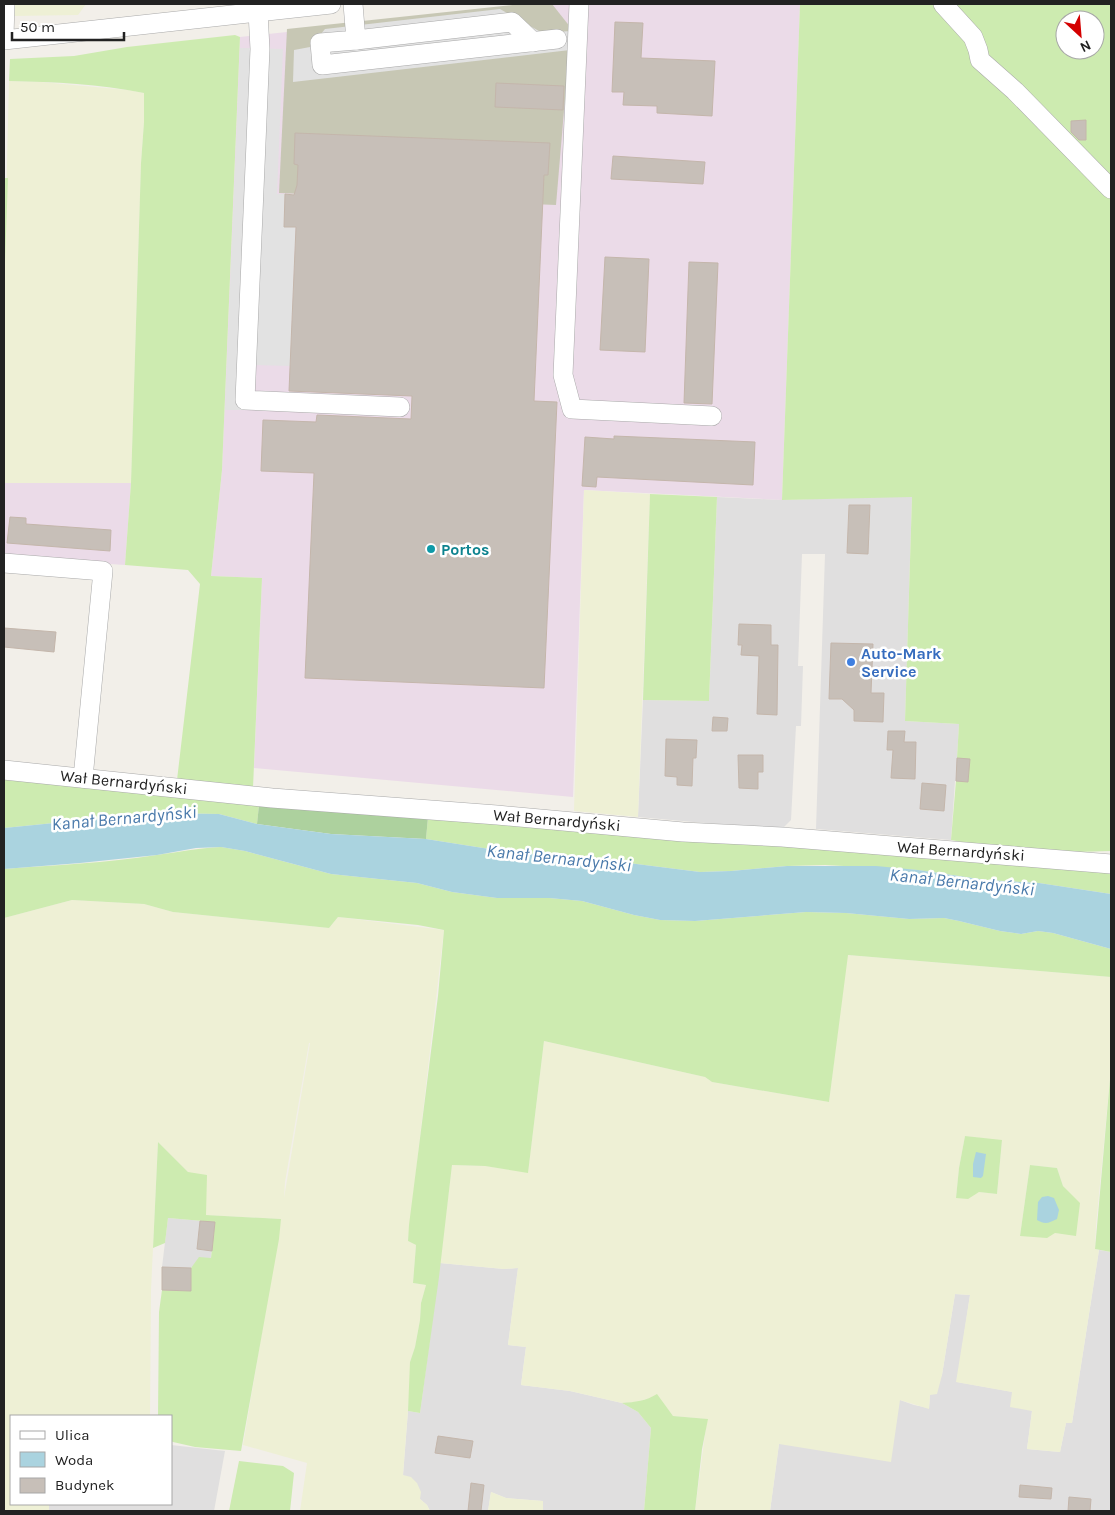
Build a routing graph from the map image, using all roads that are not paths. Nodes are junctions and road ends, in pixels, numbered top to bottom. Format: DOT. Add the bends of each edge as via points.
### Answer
graph roads {
  1 [pos="5,4"];
  2 [pos="331,4"];
  3 [pos="352,4"];
  4 [pos="579,4"];
  5 [pos="943,4"];
  6 [pos="258,12"];
  7 [pos="4,36"];
  8 [pos="557,39"];
  9 [pos="4,40"];
  10 [pos="356,40"];
  11 [pos="532,42"];
  12 [pos="1111,189"];
  13 [pos="400,407"];
  14 [pos="712,416"];
  15 [pos="4,563"];
  16 [pos="4,770"];
  17 [pos="83,778"];
  18 [pos="1111,864"];
  1 -- 7 [label="street"];
  2 -- 6 [label="street"];
  3 -- 10 [label="street"];
  4 -- 14 [label="street" via="563,375 572,408"];
  5 -- 12 [label="street" via="973,37 980,60"];
  6 -- 9 [label="street"];
  6 -- 13 [label="street" via="260,49 246,400"];
  8 -- 11 [label="street"];
  10 -- 11 [label="street" via="512,22"];
  10 -- 11 [label="street" via="320,43 322,65"];
  15 -- 17 [label="street" via="103,571"];
  16 -- 17 [label="street, Wał Bernardyński"];
  17 -- 18 [label="street, Wał Bernardyński" via="272,798"];
}
